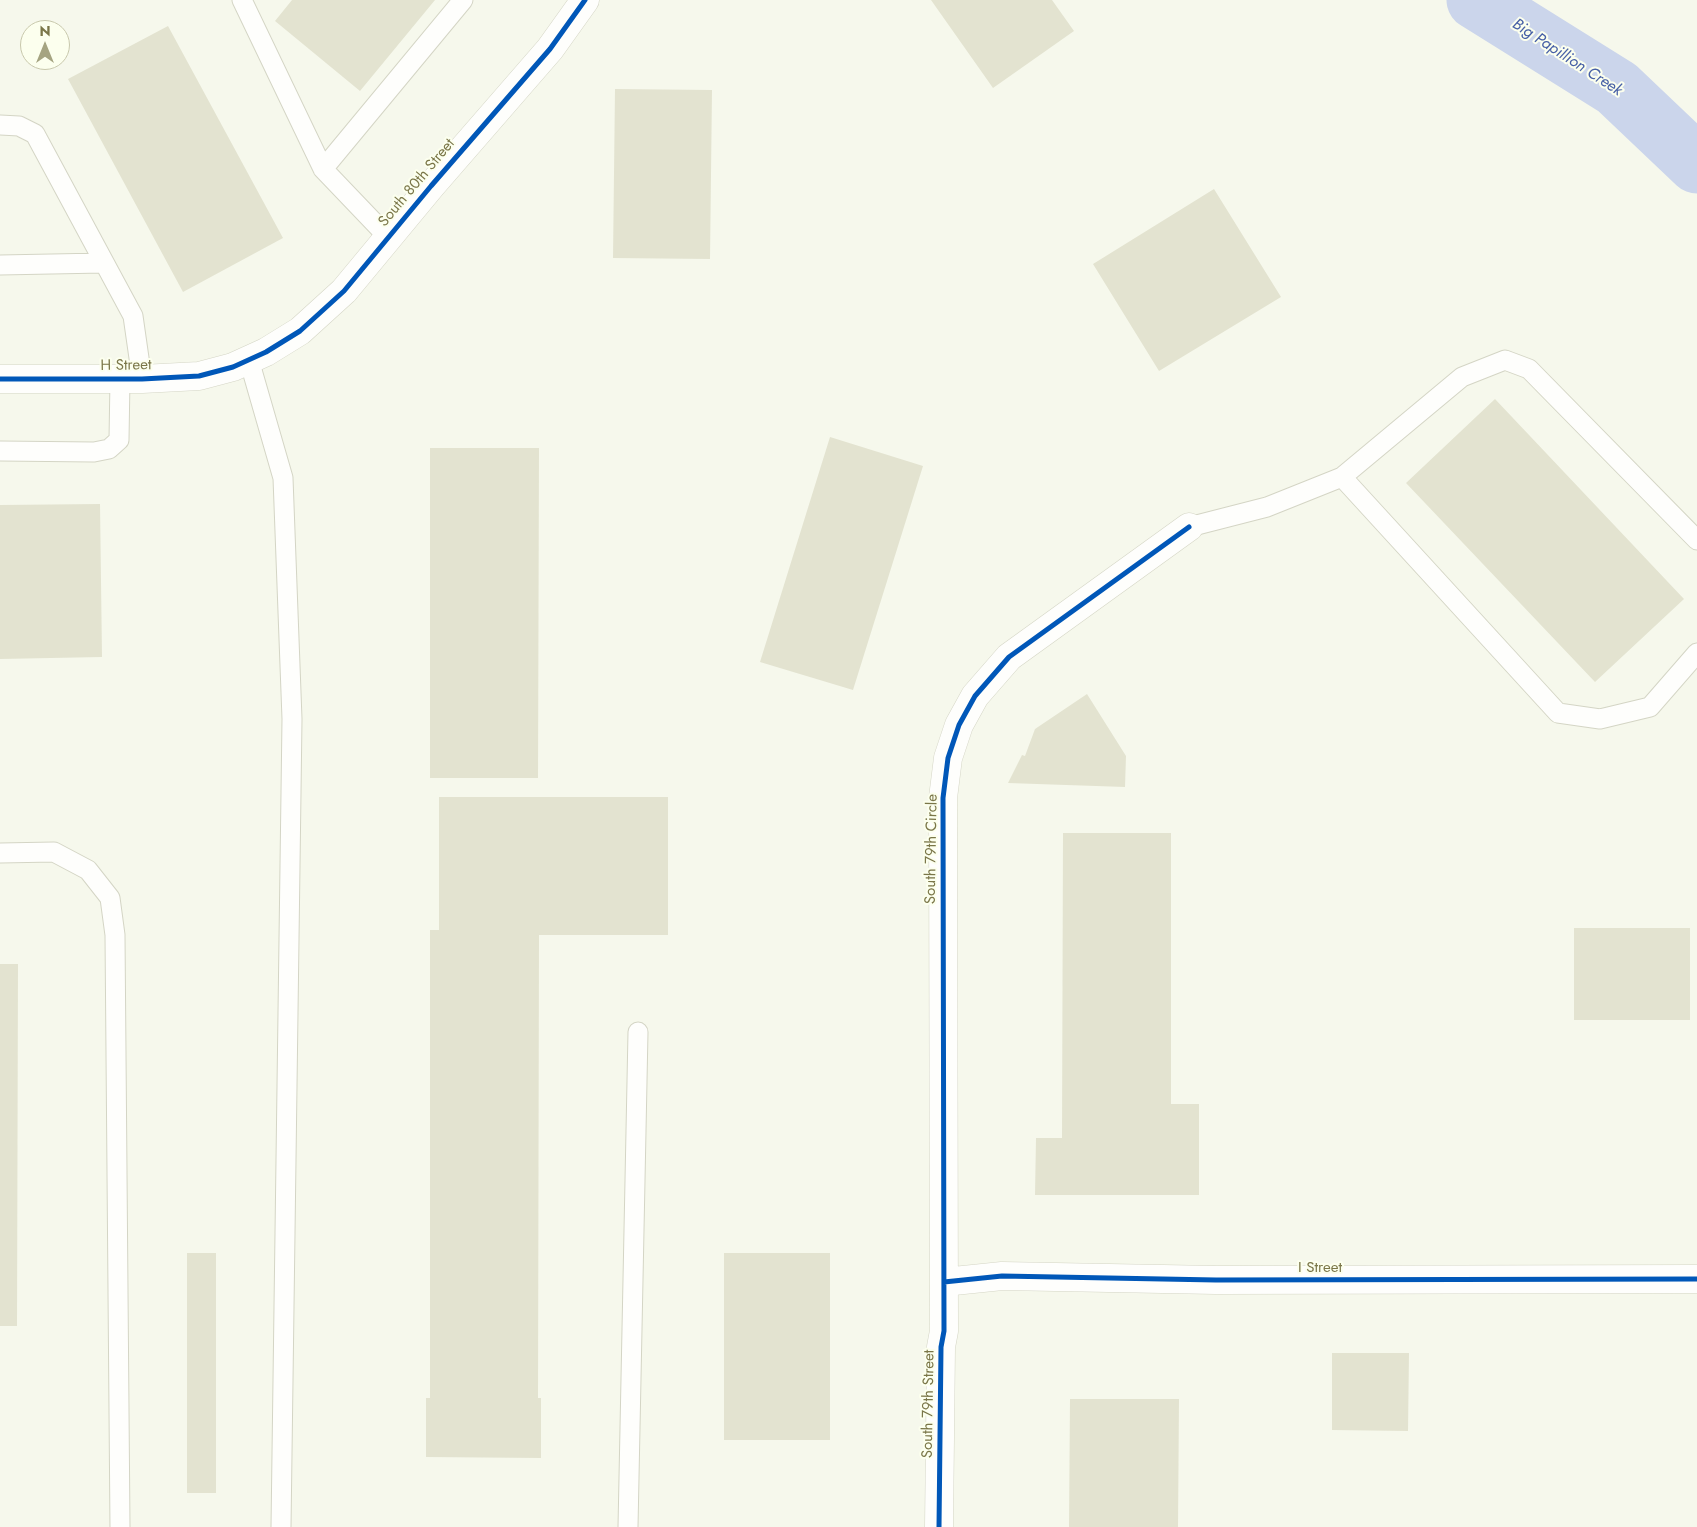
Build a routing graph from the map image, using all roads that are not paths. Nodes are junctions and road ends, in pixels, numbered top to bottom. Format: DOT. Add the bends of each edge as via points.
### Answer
graph roads {
  1 [pos="242,0"];
  2 [pos="463,0"];
  3 [pos="585,0"];
  4 [pos="0,125"];
  5 [pos="323,169"];
  6 [pos="388,237"];
  7 [pos="103,263"];
  8 [pos="0,264"];
  9 [pos="249,360"];
  10 [pos="0,379"];
  11 [pos="131,379"];
  12 [pos="0,451"];
  13 [pos="1342,477"];
  14 [pos="1189,527"];
  15 [pos="1697,540"];
  16 [pos="1697,653"];
  17 [pos="0,854"];
  18 [pos="638,1032"];
  19 [pos="1697,1279"];
  20 [pos="944,1282"];
  21 [pos="120,1527"];
  22 [pos="281,1527"];
  23 [pos="628,1527"];
  24 [pos="939,1527"];
  1 -- 5 [label="lane"];
  2 -- 5 [label="lane"];
  3 -- 6 [label="street, South 80th Street" via="550,49"];
  4 -- 7 [label="lane" via="19,126 35,134"];
  5 -- 6 [label="lane"];
  6 -- 9 [label="street, South 80th Street" via="323,312 300,331"];
  7 -- 8 [label="lane"];
  7 -- 11 [label="lane" via="133,316"];
  9 -- 11 [label="street, H Street" via="200,376"];
  9 -- 22 [label="lane" via="283,478 292,720"];
  10 -- 11 [label="street, H Street"];
  11 -- 12 [label="lane" via="119,440 109,449 94,452"];
  13 -- 14 [label="lane" via="1267,507"];
  13 -- 15 [label="lane" via="1462,378 1505,360 1529,369"];
  13 -- 16 [label="lane" via="1558,713 1600,720 1650,708"];
  14 -- 20 [label="street, South 79th Circle" via="998,667 975,696 959,725 948,758 943,798"];
  17 -- 21 [label="lane" via="54,852 88,870 110,898 114,935"];
  18 -- 23 [label="lane"];
  19 -- 20 [label="street, I Street" via="1216,1280 1002,1276"];
  20 -- 24 [label="street, South 79th Street"];
}
